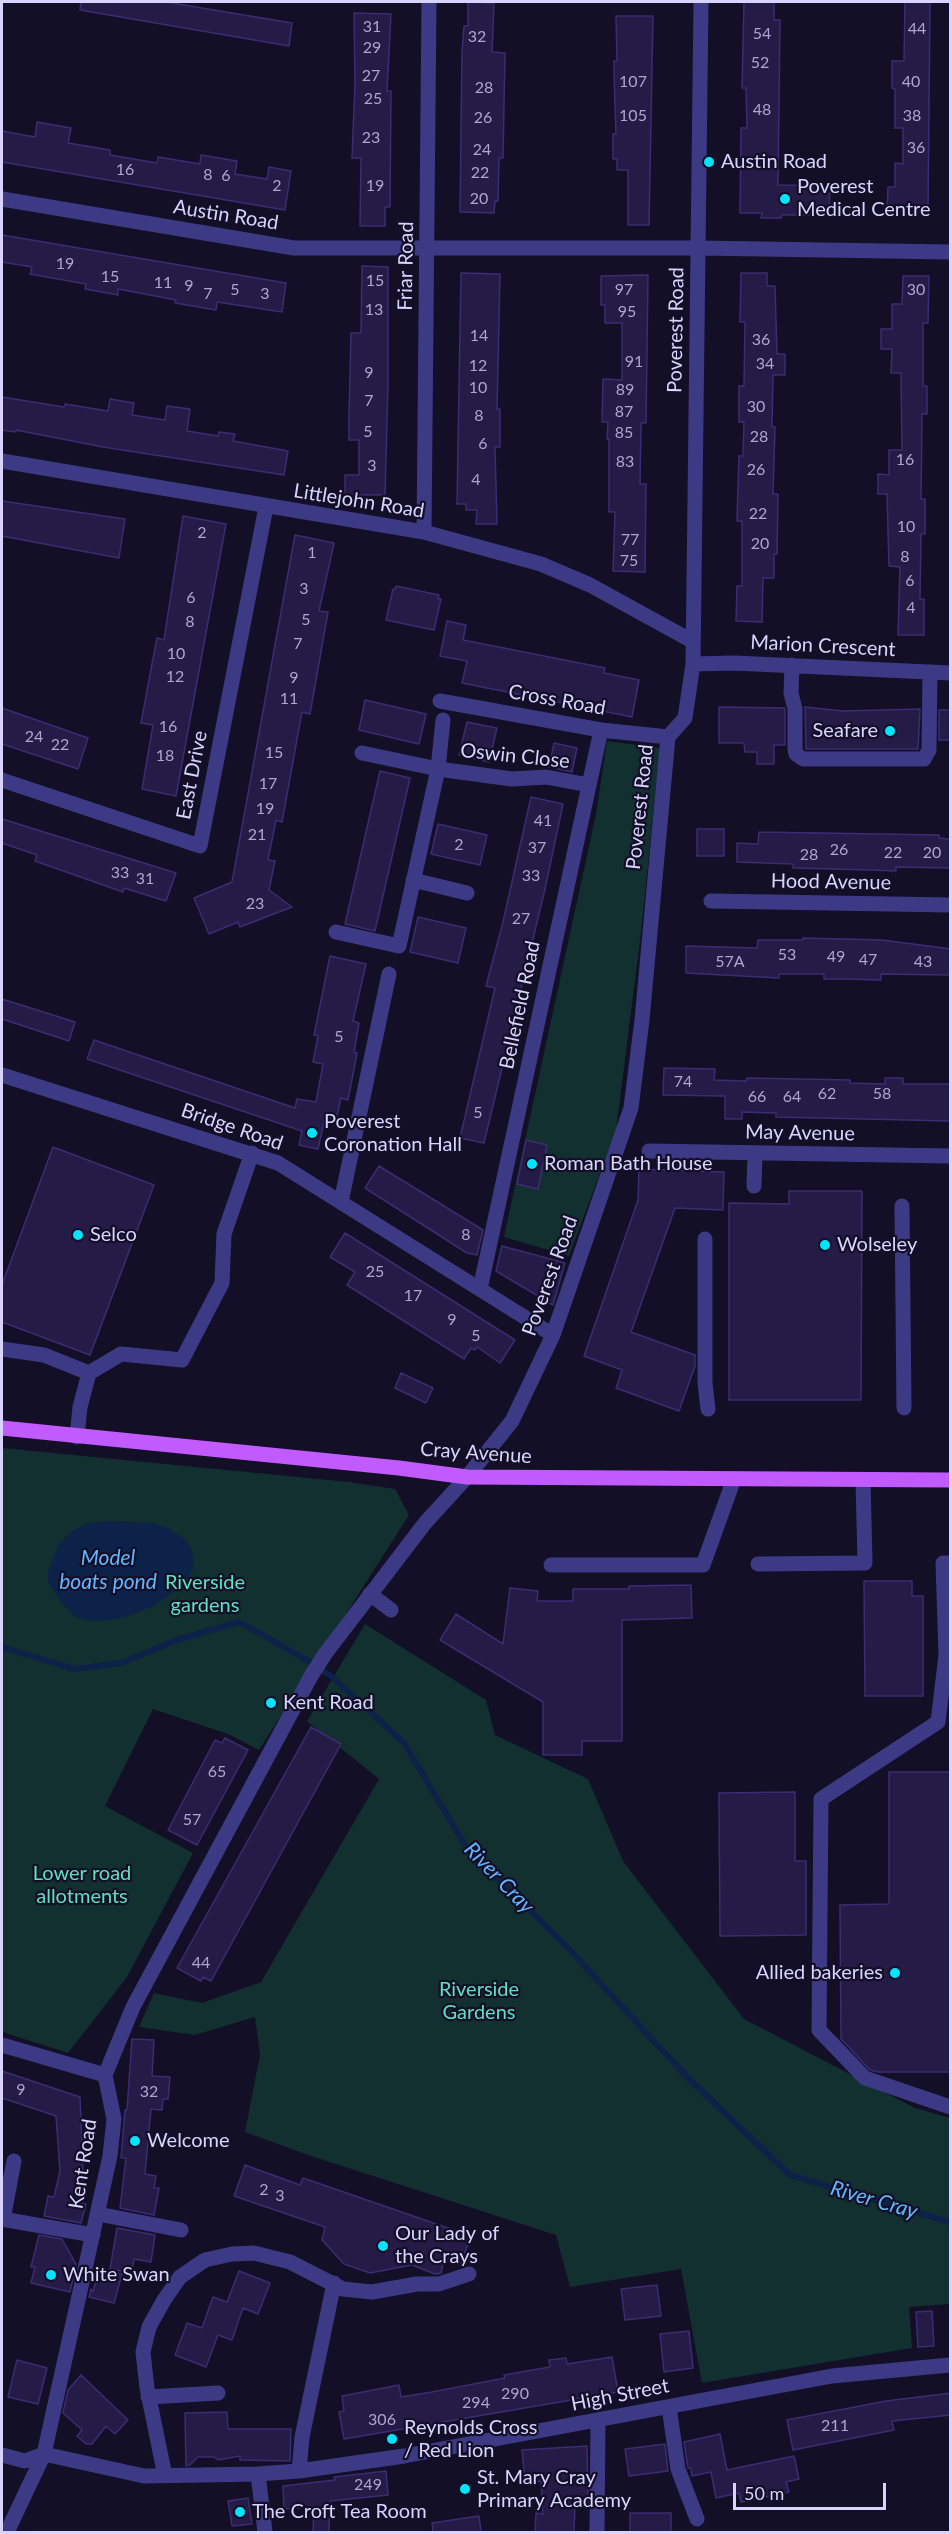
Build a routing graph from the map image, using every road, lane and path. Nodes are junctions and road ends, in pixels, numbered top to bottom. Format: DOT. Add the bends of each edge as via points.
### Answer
graph roads {
  1 [pos="429,2"];
  2 [pos="700,2"];
  3 [pos="2,200"];
  4 [pos="427,248"];
  5 [pos="698,248"];
  6 [pos="951,252"];
  7 [pos="2,461"];
  8 [pos="266,507"];
  9 [pos="424,532"];
  10 [pos="692,641"];
  11 [pos="693,664"];
  12 [pos="792,665"];
  13 [pos="930,672"];
  14 [pos="951,672"];
  15 [pos="440,701"];
  16 [pos="443,720"];
  17 [pos="601,730"];
  18 [pos="668,738"];
  19 [pos="362,753"];
  20 [pos="438,769"];
  21 [pos="2,780"];
  22 [pos="589,785"];
  23 [pos="413,880"];
  24 [pos="467,893"];
  25 [pos="711,902"];
  26 [pos="951,905"];
  27 [pos="336,932"];
  28 [pos="390,974"];
  29 [pos="2,1076"];
  30 [pos="649,1151"];
  31 [pos="252,1153"];
  32 [pos="755,1153"];
  33 [pos="951,1156"];
  34 [pos="754,1186"];
  35 [pos="341,1202"];
  36 [pos="902,1206"];
  37 [pos="705,1239"];
  38 [pos="480,1289"];
  39 [pos="553,1335"];
  40 [pos="2,1349"];
  41 [pos="89,1373"];
  42 [pos="904,1408"];
  43 [pos="708,1409"];
  44 [pos="2,1428"];
  45 [pos="76,1437"];
  46 [pos="467,1477"];
  47 [pos="734,1479"];
  48 [pos="863,1480"];
  49 [pos="951,1480"];
  50 [pos="951,1563"];
  51 [pos="758,1564"];
  52 [pos="551,1565"];
  53 [pos="370,1594"];
  54 [pos="391,1610"];
  55 [pos="948,1657"];
  56 [pos="2,2044"];
  57 [pos="105,2075"];
  58 [pos="951,2107"];
  59 [pos="14,2161"];
  60 [pos="98,2214"];
  61 [pos="2,2219"];
  62 [pos="181,2230"];
  63 [pos="93,2235"];
  64 [pos="469,2274"];
  65 [pos="334,2283"];
  66 [pos="951,2365"];
  67 [pos="218,2393"];
  68 [pos="148,2397"];
  69 [pos="669,2407"];
  70 [pos="598,2421"];
  71 [pos="44,2454"];
  72 [pos="2,2455"];
  73 [pos="299,2471"];
  74 [pos="258,2474"];
  75 [pos="165,2476"];
  76 [pos="697,2519"];
  77 [pos="7,2532"];
  78 [pos="265,2532"];
  79 [pos="597,2532"];
  1 -- 4 [label="street, Friar Road"];
  2 -- 5 [label="street, Poverest Road"];
  3 -- 4 [label="street, Austin Road" via="294,248"];
  4 -- 5 [label="street, Austin Road"];
  4 -- 9 [label="street, Friar Road"];
  5 -- 6 [label="street, Austin Road"];
  5 -- 10 [label="street, Poverest Road"];
  7 -- 8 [label="street, Littlejohn Road"];
  8 -- 9 [label="street, Littlejohn Road"];
  8 -- 21 [label="street, East Drive" via="200,846"];
  9 -- 10 [label="street, Littlejohn Road" via="541,564 590,585"];
  10 -- 11 [label="street, Poverest Road"];
  11 -- 12 [label="street, Marion Crescent"];
  11 -- 18 [label="street, Poverest Road" via="685,718"];
  12 -- 13 [label="street, Marion Crescent"];
  12 -- 13 [label="street" via="795,749 803,759 924,759 928,750"];
  13 -- 14 [label="street, Marion Crescent"];
  15 -- 17 [label="street, Cross Road"];
  16 -- 20 [label="street, Oswin Close"];
  17 -- 18 [label="street, Cross Road"];
  17 -- 22 [label="street, Bellefield Road"];
  18 -- 39 [label="street, Poverest Road" via="631,1108"];
  19 -- 20 [label="street, Oswin Close"];
  20 -- 22 [label="street, Oswin Close" via="512,779 546,777"];
  20 -- 23 [label="street, Oswin Close"];
  22 -- 38 [label="street, Bellefield Road"];
  23 -- 24 [label="street"];
  23 -- 27 [label="street, Oswin Close" via="399,946"];
  25 -- 26 [label="street, Hood Avenue"];
  28 -- 35 [label="street"];
  29 -- 31 [label="street, Bridge Road"];
  30 -- 32 [label="street, May Avenue"];
  31 -- 35 [label="street, Bridge Road" via="278,1163"];
  31 -- 41 [label="street" via="224,1234 222,1283 182,1360 121,1354"];
  32 -- 33 [label="street, May Avenue"];
  32 -- 34 [label="street"];
  35 -- 38 [label="street, Bridge Road"];
  36 -- 42 [label="street"];
  37 -- 43 [label="street"];
  38 -- 39 [label="street, Bridge Road"];
  39 -- 46 [label="street, Poverest Road" via="512,1421"];
  40 -- 41 [label="street" via="44,1355"];
  41 -- 45 [label="street"];
  44 -- 45 [label="main road, Cray Avenue"];
  45 -- 46 [label="main road, Cray Avenue"];
  46 -- 47 [label="main road, Cray Avenue"];
  46 -- 53 [label="street"];
  47 -- 48 [label="main road, Cray Avenue"];
  47 -- 52 [label="street" via="702,1565"];
  48 -- 49 [label="main road, Cray Avenue"];
  48 -- 51 [label="street" via="865,1563"];
  50 -- 55 [label="street" via="943,1563"];
  53 -- 54 [label="street"];
  53 -- 57 [label="street" via="311,1677 133,2007"];
  55 -- 58 [label="street" via="938,1722 820,1799 819,2030 865,2078"];
  56 -- 57 [label="street"];
  57 -- 60 [label="street, Kent Road" via="114,2119"];
  59 -- 61 [label="street"];
  60 -- 62 [label="street"];
  60 -- 63 [label="street, Kent Road"];
  61 -- 63 [label="street"];
  63 -- 71 [label="street, Kent Road"];
  64 -- 65 [label="street" via="439,2284 372,2292 343,2289"];
  65 -- 68 [label="street" via="290,2262 254,2253 205,2260 180,2277 148,2327 143,2352"];
  65 -- 73 [label="street" via="302,2437"];
  66 -- 69 [label="street, High Street" via="832,2376"];
  67 -- 68 [label="street"];
  68 -- 75 [label="street"];
  69 -- 70 [label="street, High Street"];
  69 -- 76 [label="street" via="678,2469"];
  70 -- 73 [label="street, High Street"];
  70 -- 79 [label="street"];
  71 -- 72 [label="street" via="26,2461"];
  71 -- 75 [label="street, High Street" via="144,2476"];
  71 -- 77 [label="street, Kent Road"];
  73 -- 74 [label="street, High Street"];
  74 -- 75 [label="street, High Street"];
  74 -- 78 [label="street"];
}
